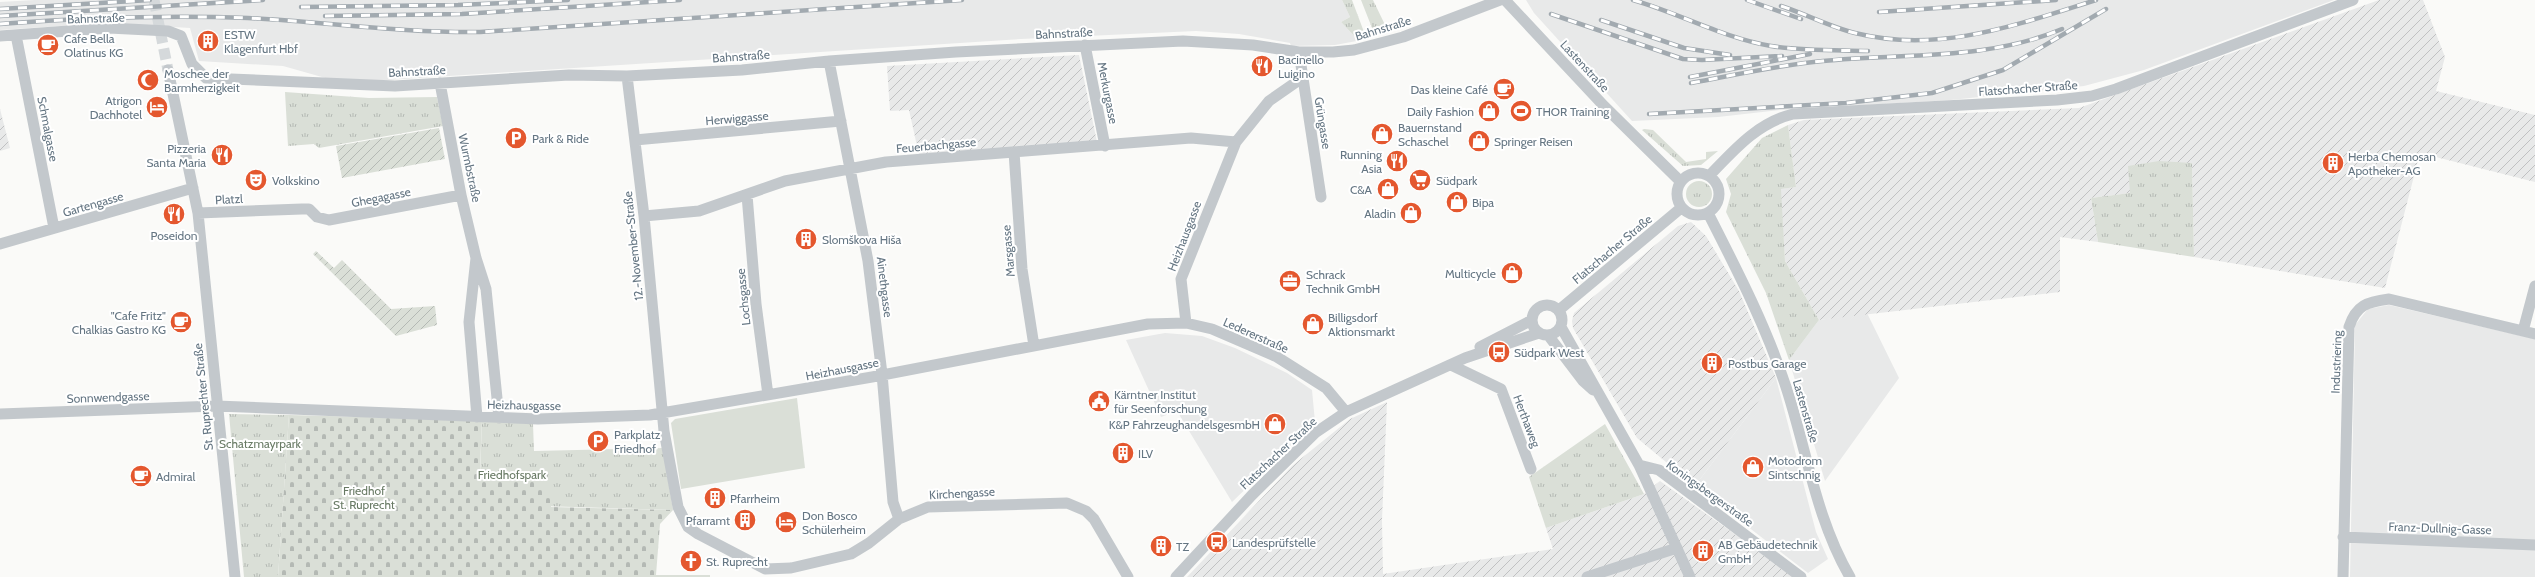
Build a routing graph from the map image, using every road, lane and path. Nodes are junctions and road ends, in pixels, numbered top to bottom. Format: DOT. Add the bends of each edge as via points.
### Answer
graph roads {
  1 [pos="1500,0"];
  2 [pos="1505,0"];
  3 [pos="2353,0"];
  4 [pos="16,35"];
  5 [pos="0,36"];
  6 [pos="1085,45"];
  7 [pos="1299,52"];
  8 [pos="829,61"];
  9 [pos="168,70"];
  10 [pos="627,76"];
  11 [pos="1302,78"];
  12 [pos="440,83"];
  13 [pos="841,121"];
  14 [pos="635,140"];
  15 [pos="1236,142"];
  16 [pos="1105,146"];
  17 [pos="1014,152"];
  18 [pos="851,169"];
  19 [pos="1709,176"];
  20 [pos="1681,182"];
  21 [pos="193,188"];
  22 [pos="461,195"];
  23 [pos="747,195"];
  24 [pos="1321,197"];
  25 [pos="1681,208"];
  26 [pos="309,209"];
  27 [pos="1708,213"];
  28 [pos="198,214"];
  29 [pos="644,216"];
  30 [pos="54,228"];
  31 [pos="0,244"];
  32 [pos="476,258"];
  33 [pos="2535,286"];
  34 [pos="1559,310"];
  35 [pos="1532,320"];
  36 [pos="1186,323"];
  37 [pos="1561,327"];
  38 [pos="2523,331"];
  39 [pos="1544,334"];
  40 [pos="2535,334"];
  41 [pos="1034,346"];
  42 [pos="1465,358"];
  43 [pos="1451,365"];
  44 [pos="882,374"];
  45 [pos="1595,391"];
  46 [pos="768,395"];
  47 [pos="216,406"];
  48 [pos="1346,412"];
  49 [pos="0,414"];
  50 [pos="662,414"];
  51 [pos="477,416"];
  52 [pos="499,418"];
  53 [pos="1639,465"];
  54 [pos="1531,469"];
  55 [pos="899,519"];
  56 [pos="2343,537"];
  57 [pos="2535,545"];
  58 [pos="1677,548"];
  59 [pos="765,573"];
  60 [pos="235,577"];
  61 [pos="1128,577"];
  62 [pos="1176,577"];
  63 [pos="1588,577"];
  64 [pos="1690,577"];
  65 [pos="1801,577"];
  66 [pos="1850,577"];
  67 [pos="2343,577"];
  1 -- 7 [label="street, Bahnstraße" via="1403,36 1354,50"];
  2 -- 20 [label="street, Lastenstraße" via="1609,111"];
  3 -- 19 [label="street, Flatschacher Straße" via="2092,96 1793,114 1764,125 1740,144"];
  4 -- 5 [label="street, Bahnstraße"];
  4 -- 12 [label="street, Bahnstraße" via="109,28 168,31 181,36 192,64 206,78 376,86"];
  4 -- 30 [label="street, Schmalgasse"];
  6 -- 7 [label="street, Bahnstraße" via="1214,42"];
  6 -- 8 [label="street, Bahnstraße"];
  6 -- 16 [label="street, Merkurgasse"];
  7 -- 11 [label="street, Grüngasse"];
  8 -- 10 [label="street, Bahnstraße" via="742,70"];
  8 -- 13 [label="street, Ainethgasse"];
  9 -- 21 [label="street, St. Ruprechter Straße"];
  10 -- 12 [label="street, Bahnstraße" via="569,75"];
  10 -- 14 [label="street, 12.-November-Straße"];
  11 -- 15 [label="street, Heizhausgasse" via="1269,101"];
  11 -- 24 [label="street, Grüngasse"];
  12 -- 22 [label="street, Wurmbstraße"];
  13 -- 14 [label="street, Herwiggasse"];
  13 -- 18 [label="street, Ainethgasse"];
  14 -- 29 [label="street, 12.-November-Straße"];
  15 -- 16 [label="street, Feuerbachgasse" via="1191,138"];
  15 -- 36 [label="street, Heizhausgasse" via="1181,279"];
  16 -- 17 [label="street, Feuerbachgasse"];
  17 -- 18 [label="street, Feuerbachgasse" via="886,162"];
  17 -- 41 [label="street, Marsgasse" via="1022,269"];
  18 -- 23 [label="street, Feuerbachgasse" via="785,181"];
  18 -- 44 [label="street, Ainethgasse" via="868,261"];
  19 -- 20 [label="street" via="1699,173 1688,175"];
  19 -- 27 [label="street" via="1716,184 1719,196 1715,206"];
  20 -- 25 [label="street" via="1677,190"];
  21 -- 28 [label="street, St. Ruprechter Straße"];
  21 -- 30 [label="street, Gartengasse"];
  22 -- 26 [label="street, Ghegagasse" via="330,220 317,217"];
  22 -- 32 [label="street, Wurmbstraße"];
  23 -- 29 [label="street, Feuerbachgasse" via="699,211"];
  23 -- 46 [label="street, Lochsgasse" via="756,304"];
  25 -- 27 [label="street" via="1689,214"];
  25 -- 34 [label="street, Flatschacher Straße"];
  26 -- 28 [label="street, Platzl"];
  27 -- 66 [label="street, Lastenstraße" via="1755,304 1772,344 1801,436 1820,509 1836,554"];
  28 -- 47 [label="street, St. Ruprechter Straße"];
  29 -- 50 [label="street, 12.-November-Straße"];
  30 -- 31 [label="street, Gartengasse"];
  32 -- 51 [label="street, Wurmbstraße" via="469,322"];
  32 -- 52 [label="street, Wurmbstraße" via="488,301"];
  33 -- 38 [label="street"];
  34 -- 35 [label="street" via="1547,305 1539,308"];
  34 -- 37 [label="street" via="1562,318"];
  35 -- 39 [label="street" via="1534,328"];
  35 -- 42 [label="street, Flatschacher Straße" via="1472,351"];
  36 -- 41 [label="street, Heizhausgasse" via="1148,324"];
  36 -- 48 [label="street, Ledererstraße" via="1212,329 1278,357 1326,388"];
  37 -- 39 [label="street" via="1556,333"];
  37 -- 45 [label="street" via="1591,379"];
  38 -- 40 [label="street, Industriering"];
  38 -- 56 [label="street, Industriering" via="2389,299 2362,306 2353,314 2349,327"];
  39 -- 42 [label="street, Flatschacher Straße"];
  39 -- 45 [label="street" via="1583,381"];
  41 -- 44 [label="street, Heizhausgasse"];
  42 -- 43 [label="street, Flatschacher Straße"];
  43 -- 48 [label="street, Flatschacher Straße"];
  43 -- 54 [label="street, Herthaweg" via="1501,389"];
  44 -- 46 [label="street, Heizhausgasse"];
  44 -- 55 [label="street, Ainethgasse" via="893,502"];
  45 -- 53 [label="street"];
  46 -- 50 [label="street, Heizhausgasse"];
  47 -- 49 [label="street, Sonnwendgasse"];
  47 -- 51 [label="street, Heizhausgasse"];
  47 -- 60 [label="street, St. Ruprechter Straße"];
  48 -- 62 [label="street, Flatschacher Straße" via="1315,433 1252,495"];
  50 -- 52 [label="street, Heizhausgasse" via="601,418"];
  50 -- 59 [label="street, Kirchengasse" via="678,507 688,527"];
  51 -- 52 [label="street, Heizhausgasse"];
  53 -- 58 [label="street"];
  53 -- 65 [label="street, Koningsbergerstraße" via="1658,470"];
  55 -- 59 [label="street, Kirchengasse" via="870,544 852,554 807,566"];
  55 -- 61 [label="street, Kirchengasse" via="928,507 941,505 1045,502 1073,505 1086,511 1094,519"];
  56 -- 57 [label="street, Franz-Dullnig-Gasse"];
  56 -- 67 [label="street, Industriering"];
  58 -- 63 [label="street"];
  58 -- 64 [label="street"];
}
